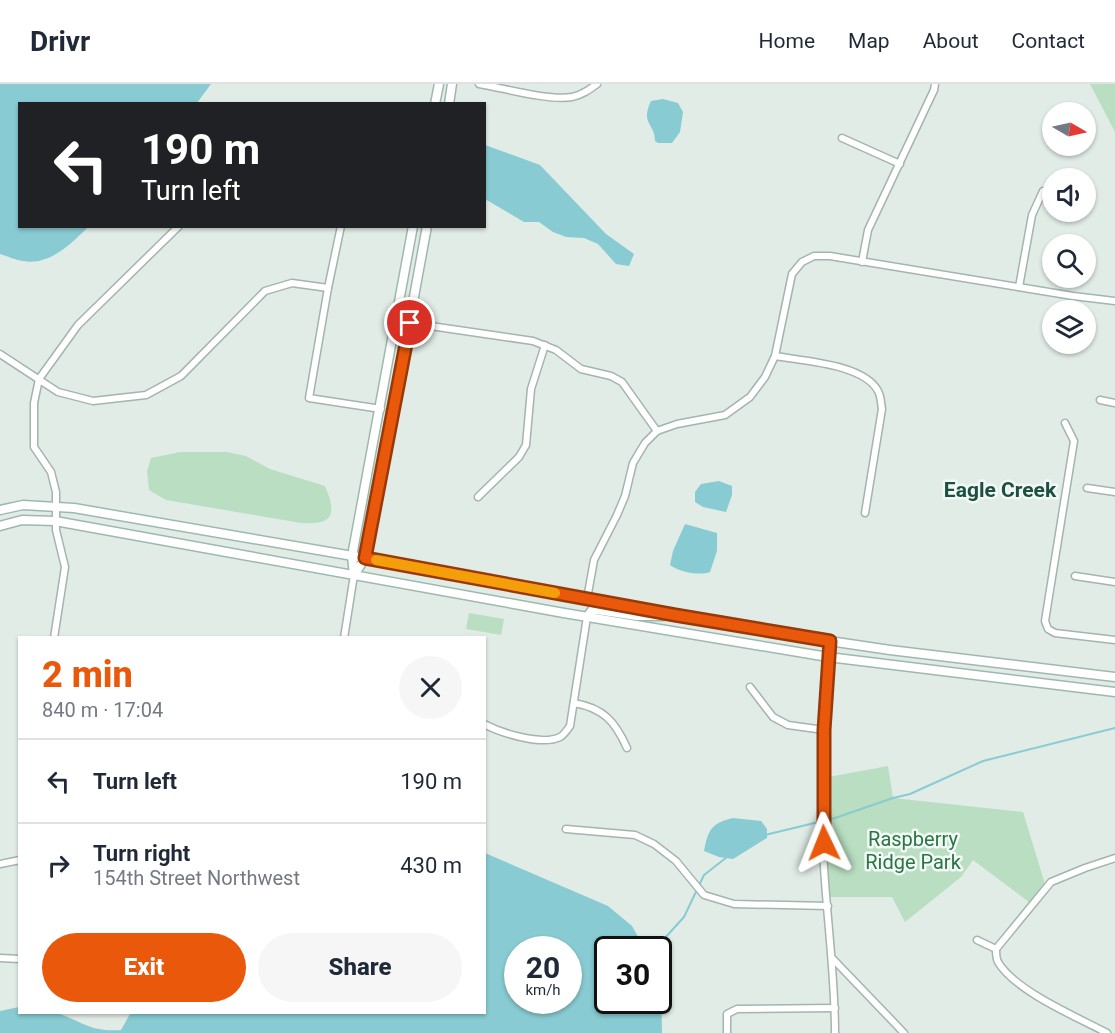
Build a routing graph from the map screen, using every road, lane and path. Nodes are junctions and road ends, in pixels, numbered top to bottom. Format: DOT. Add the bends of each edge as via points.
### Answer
graph roads {
  1 [pos="439,84"];
  2 [pos="452,84"];
  3 [pos="479,84"];
  4 [pos="597,84"];
  5 [pos="935,84"];
  6 [pos="435,102"];
  7 [pos="449,102"];
  8 [pos="842,138"];
  9 [pos="900,164"];
  10 [pos="1042,193"];
  11 [pos="177,228"];
  12 [pos="341,228"];
  13 [pos="413,228"];
  14 [pos="427,228"];
  15 [pos="862,262"];
  16 [pos="328,288"];
  17 [pos="1019,288"];
  18 [pos="1115,301"];
  19 [pos="410,323"];
  20 [pos="545,345"];
  21 [pos="0,354"];
  22 [pos="775,356"];
  23 [pos="39,379"];
  24 [pos="1100,400"];
  25 [pos="1115,403"];
  26 [pos="381,408"];
  27 [pos="1065,423"];
  28 [pos="657,431"];
  29 [pos="1087,488"];
  30 [pos="1115,492"];
  31 [pos="478,497"];
  32 [pos="0,510"];
  33 [pos="55,513"];
  34 [pos="865,513"];
  35 [pos="0,526"];
  36 [pos="352,556"];
  37 [pos="365,558"];
  38 [pos="354,575"];
  39 [pos="1075,576"];
  40 [pos="1115,582"];
  41 [pos="587,598"];
  42 [pos="675,615"];
  43 [pos="587,617"];
  44 [pos="54,636"];
  45 [pos="344,636"];
  46 [pos="1115,640"];
  47 [pos="830,641"];
  48 [pos="828,657"];
  49 [pos="1115,677"];
  50 [pos="750,687"];
  51 [pos="1115,692"];
  52 [pos="574,703"];
  53 [pos="486,725"];
  54 [pos="824,730"];
  55 [pos="627,748"];
  56 [pos="566,829"];
  57 [pos="1115,858"];
  58 [pos="18,860"];
  59 [pos="0,864"];
  60 [pos="828,906"];
  61 [pos="977,940"];
  62 [pos="996,949"];
  63 [pos="0,958"];
  64 [pos="18,959"];
  65 [pos="832,959"];
  66 [pos="835,1008"];
  67 [pos="727,1033"];
  68 [pos="835,1033"];
  69 [pos="904,1033"];
  70 [pos="1107,1033"];
  1 -- 6 [label="main road"];
  2 -- 7 [label="main road"];
  3 -- 4 [label="street" via="550,97 571,97"];
  5 -- 9 [label="street"];
  8 -- 9 [label="street"];
  9 -- 15 [label="street" via="868,230"];
  10 -- 17 [label="street" via="1032,215"];
  11 -- 23 [label="street" via="78,325"];
  12 -- 16 [label="street"];
  13 -- 26 [label="main road"];
  14 -- 19 [label="main road"];
  15 -- 17 [label="street"];
  15 -- 22 [label="street" via="830,256 813,256 802,262 792,274"];
  16 -- 23 [label="street" via="292,283 265,291 181,376 146,395 93,401 58,392"];
  16 -- 26 [label="street" via="309,398"];
  17 -- 18 [label="street"];
  19 -- 20 [label="street"];
  19 -- 37 [label="main road"];
  20 -- 28 [label="street" via="581,369 622,382"];
  20 -- 31 [label="street" via="531,389 526,445"];
  21 -- 23 [label="street"];
  22 -- 28 [label="street" via="750,397 725,415"];
  22 -- 34 [label="street" via="852,371 868,379 879,392 882,409"];
  23 -- 33 [label="street" via="34,403 34,447 51,472 56,492"];
  24 -- 25 [label="street"];
  26 -- 36 [label="main road"];
  27 -- 46 [label="street" via="1074,441 1045,621 1055,633"];
  28 -- 41 [label="street" via="633,463 625,496 594,560"];
  29 -- 30 [label="street"];
  32 -- 33 [label="main road" via="23,505"];
  33 -- 35 [label="main road"];
  33 -- 36 [label="main road"];
  33 -- 38 [label="main road"];
  33 -- 44 [label="street" via="65,567"];
  36 -- 37 [label="main road"];
  36 -- 38 [label="main road"];
  37 -- 38 [label="main road"];
  37 -- 41 [label="main road"];
  38 -- 43 [label="main road"];
  38 -- 45 [label="street"];
  39 -- 40 [label="street"];
  41 -- 42 [label="main road"];
  42 -- 43 [label="main road" via="647,617 593,610"];
  42 -- 47 [label="main road"];
  43 -- 48 [label="main road"];
  43 -- 52 [label="street"];
  47 -- 48 [label="street"];
  47 -- 49 [label="main road"];
  48 -- 51 [label="main road"];
  48 -- 54 [label="street"];
  50 -- 54 [label="street" via="773,717 788,725"];
  52 -- 53 [label="street" via="570,726 561,736 549,740 516,736"];
  52 -- 55 [label="street" via="601,711 620,732"];
  54 -- 60 [label="street" via="822,825"];
  56 -- 60 [label="street" via="644,839 676,861 704,895 734,904"];
  57 -- 62 [label="street" via="1051,882"];
  58 -- 59 [label="street"];
  60 -- 65 [label="street"];
  61 -- 62 [label="street"];
  62 -- 70 [label="street" via="997,960 1005,971 1029,991"];
  63 -- 64 [label="street"];
  65 -- 66 [label="street"];
  65 -- 69 [label="street"];
  66 -- 67 [label="street" via="737,1009 728,1014"];
  66 -- 68 [label="street"];
}
